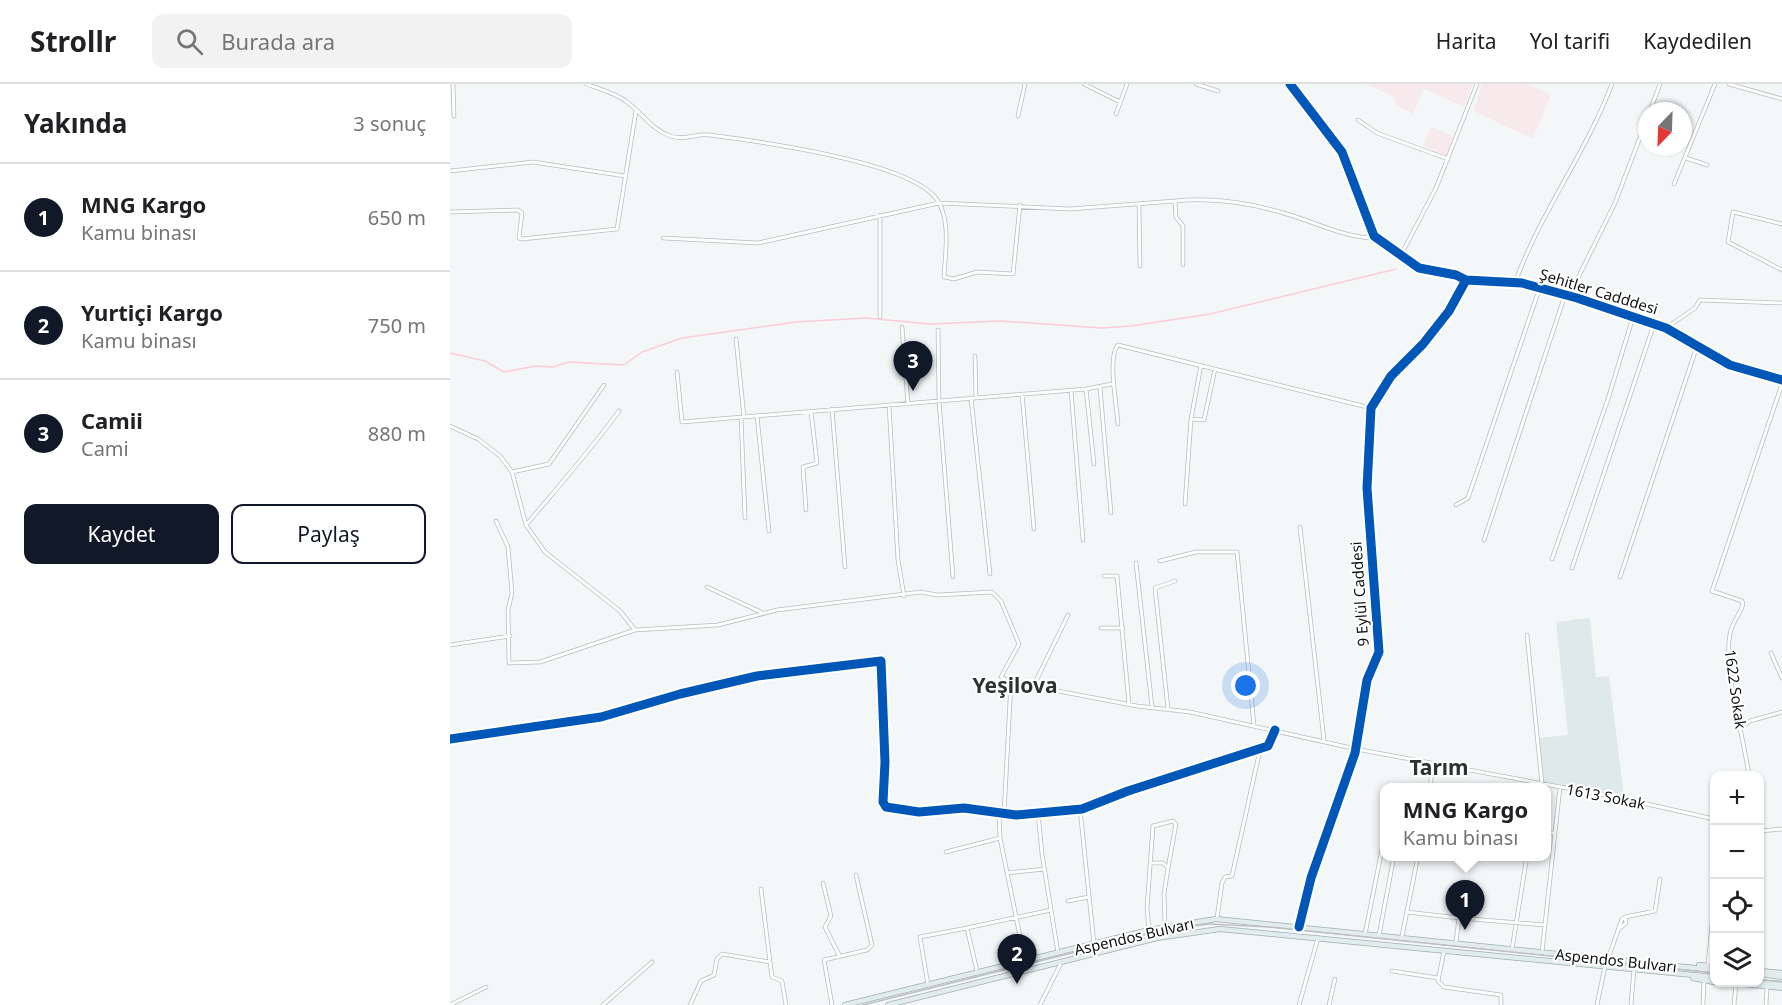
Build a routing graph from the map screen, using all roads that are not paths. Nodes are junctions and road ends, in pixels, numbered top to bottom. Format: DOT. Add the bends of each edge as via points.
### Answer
graph roads {
  1 [pos="453,84"];
  2 [pos="586,84"];
  3 [pos="1024,84"];
  4 [pos="1084,84"];
  5 [pos="1126,84"];
  6 [pos="1196,84"];
  7 [pos="1290,84"];
  8 [pos="1478,84"];
  9 [pos="1612,84"];
  10 [pos="1660,84"];
  11 [pos="1715,84"];
  12 [pos="1729,84"];
  13 [pos="1218,91"];
  14 [pos="1782,99"];
  15 [pos="1120,102"];
  16 [pos="1653,102"];
  17 [pos="636,111"];
  18 [pos="1116,114"];
  19 [pos="454,116"];
  20 [pos="1018,116"];
  21 [pos="1358,120"];
  22 [pos="1638,143"];
  23 [pos="1686,158"];
  24 [pos="1448,159"];
  25 [pos="1707,165"];
  26 [pos="450,171"];
  27 [pos="625,176"];
  28 [pos="1674,184"];
  29 [pos="1175,201"];
  30 [pos="939,203"];
  31 [pos="1139,204"];
  32 [pos="1020,205"];
  33 [pos="450,212"];
  34 [pos="880,215"];
  35 [pos="1782,224"];
  36 [pos="663,237"];
  37 [pos="1377,238"];
  38 [pos="1401,255"];
  39 [pos="1182,265"];
  40 [pos="1140,266"];
  41 [pos="1782,270"];
  42 [pos="1466,280"];
  43 [pos="1515,283"];
  44 [pos="1540,287"];
  45 [pos="1567,295"];
  46 [pos="1782,303"];
  47 [pos="880,317"];
  48 [pos="1633,317"];
  49 [pos="1654,324"];
  50 [pos="902,327"];
  51 [pos="1666,328"];
  52 [pos="938,330"];
  53 [pos="736,339"];
  54 [pos="1696,346"];
  55 [pos="975,356"];
  56 [pos="1201,365"];
  57 [pos="1215,369"];
  58 [pos="676,372"];
  59 [pos="1782,382"];
  60 [pos="1112,384"];
  61 [pos="604,385"];
  62 [pos="1100,387"];
  63 [pos="1086,389"];
  64 [pos="1071,390"];
  65 [pos="1022,394"];
  66 [pos="973,398"];
  67 [pos="939,401"];
  68 [pos="908,404"];
  69 [pos="889,405"];
  70 [pos="1371,408"];
  71 [pos="832,409"];
  72 [pos="620,411"];
  73 [pos="811,411"];
  74 [pos="757,416"];
  75 [pos="743,417"];
  76 [pos="1191,419"];
  77 [pos="1118,424"];
  78 [pos="450,426"];
  79 [pos="1094,464"];
  80 [pos="512,472"];
  81 [pos="1185,504"];
  82 [pos="1456,505"];
  83 [pos="806,510"];
  84 [pos="1111,513"];
  85 [pos="745,518"];
  86 [pos="496,521"];
  87 [pos="526,525"];
  88 [pos="1300,527"];
  89 [pos="1034,529"];
  90 [pos="769,531"];
  91 [pos="1083,540"];
  92 [pos="1484,540"];
  93 [pos="1552,559"];
  94 [pos="1160,561"];
  95 [pos="1136,563"];
  96 [pos="845,567"];
  97 [pos="1572,568"];
  98 [pos="990,574"];
  99 [pos="1104,576"];
  100 [pos="953,577"];
  101 [pos="1620,577"];
  102 [pos="1175,581"];
  103 [pos="707,587"];
  104 [pos="904,596"];
  105 [pos="764,613"];
  106 [pos="1068,615"];
  107 [pos="1101,628"];
  108 [pos="1123,628"];
  109 [pos="635,630"];
  110 [pos="1527,635"];
  111 [pos="510,636"];
  112 [pos="450,645"];
  113 [pos="1771,653"];
  114 [pos="1782,678"];
  115 [pos="1011,682"];
  116 [pos="1033,687"];
  117 [pos="1129,704"];
  118 [pos="1152,707"];
  119 [pos="1168,709"];
  120 [pos="1782,712"];
  121 [pos="1254,725"];
  122 [pos="1742,727"];
  123 [pos="1275,730"];
  124 [pos="450,739"];
  125 [pos="1324,740"];
  126 [pos="1356,749"];
  127 [pos="1260,750"];
  128 [pos="1433,764"];
  129 [pos="1748,771"];
  130 [pos="1431,783"];
  131 [pos="1537,783"];
  132 [pos="1542,783"];
  133 [pos="1551,786"];
  134 [pos="1560,787"];
  135 [pos="1080,810"];
  136 [pos="1038,813"];
  137 [pos="1002,814"];
  138 [pos="1710,818"];
  139 [pos="1782,829"];
  140 [pos="1765,832"];
  141 [pos="1551,833"];
  142 [pos="1555,833"];
  143 [pos="1000,838"];
  144 [pos="946,852"];
  145 [pos="1380,859"];
  146 [pos="1393,861"];
  147 [pos="1417,861"];
  148 [pos="1526,861"];
  149 [pos="1151,863"];
  150 [pos="1168,868"];
  151 [pos="1044,869"];
  152 [pos="1007,873"];
  153 [pos="856,875"];
  154 [pos="1660,879"];
  155 [pos="823,883"];
  156 [pos="761,889"];
  157 [pos="1089,897"];
  158 [pos="1068,901"];
  159 [pos="1051,910"];
  160 [pos="1407,912"];
  161 [pos="1459,918"];
  162 [pos="1016,919"];
  163 [pos="1216,919"];
  164 [pos="1516,922"];
  165 [pos="1545,925"];
  166 [pos="1165,927"];
  167 [pos="1299,927"];
  168 [pos="967,928"];
  169 [pos="1149,930"];
  170 [pos="1711,933"];
  171 [pos="1365,934"];
  172 [pos="1378,935"];
  173 [pos="1402,936"];
  174 [pos="1318,938"];
  175 [pos="1456,942"];
  176 [pos="1094,944"];
  177 [pos="1512,949"];
  178 [pos="1444,951"];
  179 [pos="1542,952"];
  180 [pos="1058,953"];
  181 [pos="839,955"];
  182 [pos="1608,959"];
  183 [pos="1025,961"];
  184 [pos="652,962"];
  185 [pos="770,962"];
  186 [pos="1061,963"];
  187 [pos="1708,965"];
  188 [pos="1605,966"];
  189 [pos="1678,966"];
  190 [pos="1710,968"];
  191 [pos="1634,969"];
  192 [pos="1392,971"];
  193 [pos="978,973"];
  194 [pos="1764,973"];
  195 [pos="1679,974"];
  196 [pos="1780,975"];
  197 [pos="1438,978"];
  198 [pos="1335,979"];
  199 [pos="1710,979"];
  200 [pos="1710,980"];
  201 [pos="1704,981"];
  202 [pos="1764,983"];
  203 [pos="928,985"];
  204 [pos="1782,986"];
  205 [pos="486,987"];
  206 [pos="1736,987"];
  207 [pos="1764,987"];
  208 [pos="1767,987"];
  209 [pos="899,1004"];
  210 [pos="450,1005"];
  211 [pos="603,1005"];
  212 [pos="690,1005"];
  213 [pos="786,1005"];
  214 [pos="832,1005"];
  215 [pos="845,1005"];
  216 [pos="888,1005"];
  217 [pos="1040,1005"];
  218 [pos="1299,1005"];
  219 [pos="1329,1005"];
  220 [pos="1502,1005"];
  221 [pos="1597,1005"];
  222 [pos="1631,1005"];
  223 [pos="1703,1005"];
  224 [pos="1734,1005"];
  225 [pos="1766,1005"];
  1 -- 19 [label="street"];
  2 -- 17 [label="street" via="627,101"];
  3 -- 20 [label="street"];
  4 -- 15 [label="street"];
  5 -- 15 [label="street"];
  6 -- 13 [label="street"];
  7 -- 37 [label="street" via="1342,152"];
  8 -- 24 [label="street"];
  9 -- 43 [label="street" via="1579,156 1529,246"];
  10 -- 16 [label="street"];
  11 -- 23 [label="street"];
  12 -- 14 [label="street"];
  15 -- 18 [label="street"];
  17 -- 27 [label="street"];
  17 -- 30 [label="street" via="670,136 692,138 705,134 768,142 889,172 927,192"];
  21 -- 24 [label="street" via="1377,133"];
  22 -- 45 [label="street" via="1615,203"];
  23 -- 25 [label="street"];
  23 -- 28 [label="street"];
  24 -- 38 [label="street"];
  26 -- 27 [label="street" via="533,162"];
  27 -- 33 [label="street" via="617,229 522,239 522,213 518,210"];
  29 -- 31 [label="street"];
  29 -- 37 [label="street" via="1244,202 1331,229"];
  29 -- 39 [label="street" via="1176,217 1183,226"];
  30 -- 32 [label="street"];
  30 -- 32 [label="street" via="944,217 944,277 954,279 977,272 1013,274"];
  30 -- 34 [label="street"];
  31 -- 32 [label="street" via="1070,209"];
  31 -- 40 [label="street"];
  34 -- 36 [label="street" via="758,243"];
  34 -- 47 [label="street"];
  35 -- 41 [label="street" via="1732,212 1728,242"];
  37 -- 38 [label="street, Şehitler Cadddesi"];
  38 -- 42 [label="street, Şehitler Cadddesi" via="1419,268"];
  42 -- 43 [label="street, Şehitler Cadddesi"];
  42 -- 70 [label="street, 9 Eylül Caddesi" via="1444,319 1391,376"];
  43 -- 44 [label="street, Şehitler Cadddesi"];
  44 -- 45 [label="street, Şehitler Cadddesi"];
  44 -- 82 [label="street" via="1468,498"];
  45 -- 48 [label="street, Şehitler Cadddesi"];
  45 -- 92 [label="street"];
  46 -- 51 [label="street" via="1700,300"];
  48 -- 49 [label="street, Şehitler Cadddesi"];
  48 -- 93 [label="street"];
  49 -- 51 [label="street, Şehitler Cadddesi"];
  49 -- 97 [label="street"];
  50 -- 68 [label="street"];
  51 -- 54 [label="street, Şehitler Cadddesi"];
  52 -- 67 [label="street"];
  53 -- 75 [label="street"];
  54 -- 59 [label="street, Şehitler Cadddesi" via="1730,365"];
  54 -- 101 [label="street"];
  55 -- 66 [label="street"];
  56 -- 57 [label="street"];
  56 -- 60 [label="street" via="1118,345 1113,354"];
  56 -- 76 [label="street"];
  57 -- 70 [label="street"];
  57 -- 76 [label="street" via="1204,420"];
  58 -- 75 [label="street" via="682,422"];
  59 -- 122 [label="street, 1622 Sokak" via="1713,591 1743,604 1729,637"];
  60 -- 62 [label="street"];
  60 -- 77 [label="street"];
  61 -- 80 [label="street" via="549,464"];
  62 -- 63 [label="street"];
  62 -- 84 [label="street"];
  63 -- 64 [label="street"];
  63 -- 79 [label="street"];
  64 -- 65 [label="street"];
  64 -- 91 [label="street"];
  65 -- 66 [label="street"];
  65 -- 89 [label="street"];
  66 -- 67 [label="street"];
  66 -- 98 [label="street"];
  67 -- 68 [label="street"];
  67 -- 100 [label="street"];
  68 -- 69 [label="street"];
  69 -- 71 [label="street"];
  69 -- 104 [label="street" via="898,560"];
  70 -- 126 [label="street, 9 Eylül Caddesi" via="1367,488 1379,652 1367,680"];
  71 -- 73 [label="street"];
  71 -- 96 [label="street"];
  72 -- 87 [label="street"];
  73 -- 74 [label="street"];
  73 -- 83 [label="street" via="816,463 803,467"];
  74 -- 75 [label="street"];
  74 -- 90 [label="street"];
  75 -- 85 [label="street"];
  76 -- 81 [label="street"];
  78 -- 80 [label="street" via="473,435 496,451"];
  80 -- 87 [label="street"];
  86 -- 111 [label="street" via="508,547"];
  87 -- 109 [label="street" via="553,561 610,602"];
  88 -- 125 [label="street"];
  94 -- 121 [label="street" via="1196,552 1237,552"];
  95 -- 118 [label="street"];
  99 -- 108 [label="street" via="1117,576"];
  102 -- 119 [label="street" via="1155,588"];
  103 -- 105 [label="street"];
  104 -- 105 [label="street"];
  104 -- 115 [label="street" via="926,592 995,593 1019,644 1001,677"];
  105 -- 109 [label="street" via="718,625"];
  106 -- 116 [label="street"];
  107 -- 108 [label="street"];
  108 -- 117 [label="street"];
  109 -- 111 [label="street" via="548,660 523,664 507,659"];
  110 -- 132 [label="street"];
  111 -- 112 [label="street"];
  113 -- 114 [label="street"];
  115 -- 116 [label="street, 1613 Sokak"];
  115 -- 137 [label="street"];
  116 -- 117 [label="street, 1613 Sokak"];
  117 -- 118 [label="street, 1613 Sokak"];
  118 -- 119 [label="street, 1613 Sokak"];
  119 -- 121 [label="street, 1613 Sokak"];
  120 -- 122 [label="street"];
  121 -- 123 [label="street, 1613 Sokak"];
  122 -- 129 [label="street, 1622 Sokak"];
  123 -- 125 [label="street, 1613 Sokak"];
  123 -- 127 [label="street" via="1268,746"];
  124 -- 137 [label="street" via="591,719 757,676 881,661 886,807 919,812 964,808"];
  125 -- 126 [label="street, 1613 Sokak"];
  126 -- 128 [label="street, 1613 Sokak"];
  126 -- 167 [label="street, 9 Eylül Caddesi" via="1311,878"];
  127 -- 135 [label="street"];
  127 -- 163 [label="street" via="1232,876 1225,877 1222,883"];
  128 -- 130 [label="street"];
  128 -- 131 [label="street, 1613 Sokak"];
  133 -- 134 [label="street, 1613 Sokak"];
  134 -- 138 [label="street, 1613 Sokak"];
  134 -- 142 [label="street"];
  135 -- 136 [label="street"];
  135 -- 157 [label="street"];
  136 -- 137 [label="street"];
  136 -- 151 [label="street"];
  137 -- 143 [label="street"];
  139 -- 140 [label="street"];
  141 -- 142 [label="street"];
  142 -- 165 [label="street"];
  143 -- 144 [label="street"];
  143 -- 152 [label="street"];
  145 -- 171 [label="street"];
  146 -- 172 [label="street"];
  147 -- 160 [label="street"];
  148 -- 164 [label="street"];
  149 -- 150 [label="street" via="1163,863"];
  149 -- 150 [label="street" via="1153,826 1175,821"];
  149 -- 169 [label="street"];
  150 -- 166 [label="street"];
  151 -- 152 [label="street"];
  151 -- 159 [label="street"];
  152 -- 162 [label="street"];
  153 -- 181 [label="street" via="872,945 867,950"];
  154 -- 182 [label="street" via="1656,910 1625,917 1626,923 1619,928"];
  155 -- 181 [label="street" via="831,916 825,927"];
  156 -- 185 [label="street"];
  157 -- 158 [label="street"];
  157 -- 176 [label="street"];
  159 -- 162 [label="street"];
  159 -- 180 [label="street"];
  160 -- 161 [label="street"];
  160 -- 173 [label="street"];
  161 -- 164 [label="street"];
  161 -- 175 [label="street"];
  162 -- 168 [label="street"];
  162 -- 183 [label="street"];
  163 -- 166 [label="main road, Aspendos Bulvarı"];
  163 -- 167 [label="main road, Aspendos Bulvarı"];
  164 -- 165 [label="street"];
  164 -- 177 [label="street"];
  165 -- 179 [label="street"];
  166 -- 169 [label="main road, Aspendos Bulvarı"];
  167 -- 171 [label="main road, Aspendos Bulvarı"];
  168 -- 193 [label="street"];
  168 -- 203 [label="street" via="920,938"];
  169 -- 176 [label="main road, Aspendos Bulvarı"];
  170 -- 187 [label="street"];
  171 -- 172 [label="main road, Aspendos Bulvarı"];
  172 -- 173 [label="main road, Aspendos Bulvarı"];
  173 -- 175 [label="main road, Aspendos Bulvarı"];
  174 -- 178 [label="main road, Aspendos Bulvarı"];
  174 -- 186 [label="main road, Aspendos Bulvarı" via="1242,929 1197,931"];
  174 -- 218 [label="street"];
  175 -- 177 [label="main road, Aspendos Bulvarı"];
  176 -- 180 [label="main road, Aspendos Bulvarı"];
  177 -- 179 [label="main road, Aspendos Bulvarı"];
  178 -- 188 [label="main road, Aspendos Bulvarı"];
  178 -- 197 [label="street"];
  179 -- 182 [label="main road, Aspendos Bulvarı"];
  180 -- 183 [label="main road, Aspendos Bulvarı"];
  181 -- 214 [label="street" via="824,960"];
  182 -- 189 [label="main road, Aspendos Bulvarı"];
  183 -- 193 [label="main road, Aspendos Bulvarı"];
  184 -- 211 [label="street"];
  185 -- 212 [label="street" via="722,954 714,975 701,981"];
  185 -- 213 [label="street" via="772,977 782,981"];
  186 -- 209 [label="main road, Aspendos Bulvarı"];
  186 -- 217 [label="street"];
  187 -- 189 [label="main road"];
  188 -- 191 [label="main road, Aspendos Bulvarı"];
  188 -- 221 [label="street"];
  189 -- 190 [label="main road, Aspendos Bulvarı"];
  191 -- 195 [label="main road, Aspendos Bulvarı"];
  191 -- 222 [label="street"];
  192 -- 197 [label="street"];
  193 -- 203 [label="main road, Aspendos Bulvarı"];
  194 -- 196 [label="main road"];
  195 -- 199 [label="main road, Aspendos Bulvarı"];
  195 -- 201 [label="main road"];
  197 -- 220 [label="street" via="1444,987 1501,996"];
  198 -- 219 [label="street"];
  200 -- 201 [label="main road"];
  201 -- 223 [label="street"];
  202 -- 204 [label="main road"];
  203 -- 215 [label="main road, Aspendos Bulvarı"];
  204 -- 208 [label="main road"];
  205 -- 210 [label="street"];
  206 -- 224 [label="street"];
  207 -- 208 [label="main road"];
  208 -- 225 [label="street"];
  209 -- 216 [label="main road, Aspendos Bulvarı"];
}
